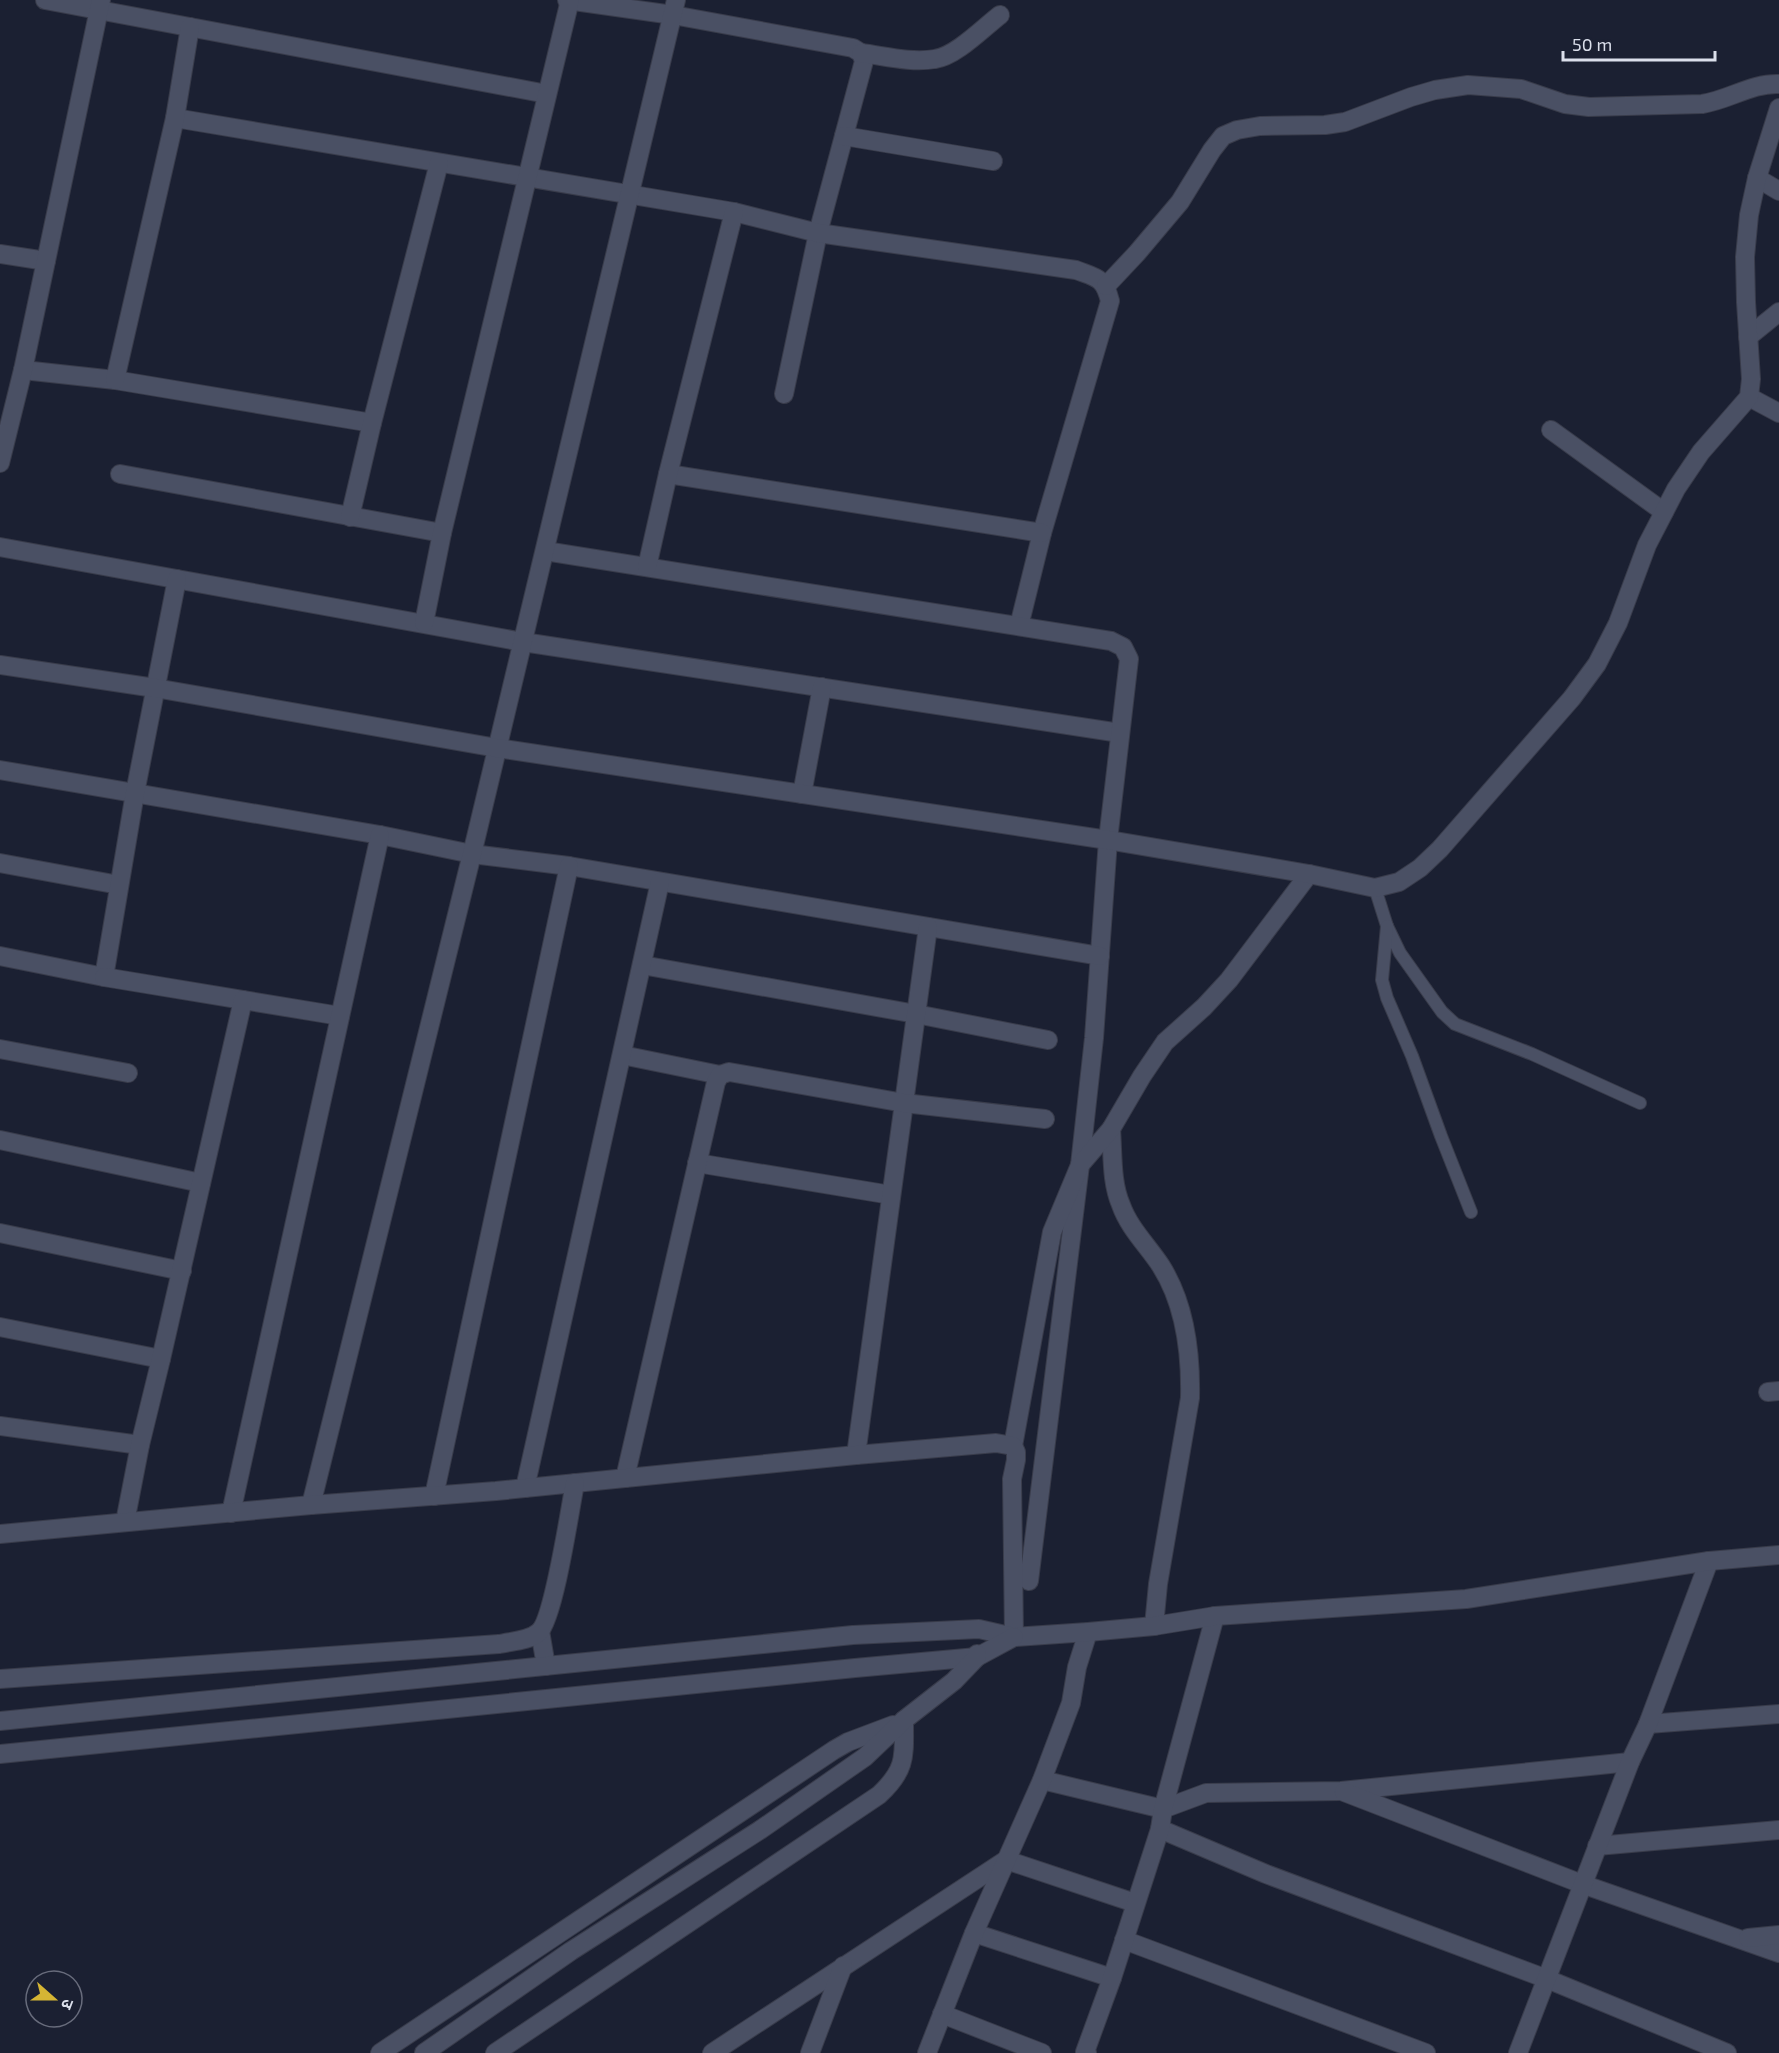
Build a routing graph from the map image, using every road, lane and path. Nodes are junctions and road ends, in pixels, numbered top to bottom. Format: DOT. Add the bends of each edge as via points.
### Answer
graph roads {
  1 [pos="45,0"];
  2 [pos="569,0"];
  3 [pos="100,5"];
  4 [pos="675,7"];
  5 [pos="1000,15"];
  6 [pos="190,27"];
  7 [pos="861,53"];
  8 [pos="1779,84"];
  9 [pos="547,94"];
  10 [pos="1779,108"];
  11 [pos="175,118"];
  12 [pos="844,136"];
  13 [pos="993,161"];
  14 [pos="439,163"];
  15 [pos="527,178"];
  16 [pos="1757,178"];
  17 [pos="1779,191"];
  18 [pos="630,196"];
  19 [pos="734,212"];
  20 [pos="818,233"];
  21 [pos="0,254"];
  22 [pos="46,261"];
  23 [pos="1106,286"];
  24 [pos="1779,312"];
  25 [pos="1748,337"];
  26 [pos="23,370"];
  27 [pos="115,380"];
  28 [pos="784,394"];
  29 [pos="1749,397"];
  30 [pos="1779,413"];
  31 [pos="372,423"];
  32 [pos="1551,430"];
  33 [pos="0,463"];
  34 [pos="120,474"];
  35 [pos="668,474"];
  36 [pos="1664,512"];
  37 [pos="350,517"];
  38 [pos="1042,532"];
  39 [pos="442,533"];
  40 [pos="0,547"];
  41 [pos="545,551"];
  42 [pos="647,567"];
  43 [pos="177,579"];
  44 [pos="424,623"];
  45 [pos="1018,626"];
  46 [pos="523,642"];
  47 [pos="0,665"];
  48 [pos="822,687"];
  49 [pos="155,688"];
  50 [pos="1120,733"];
  51 [pos="497,748"];
  52 [pos="0,771"];
  53 [pos="135,793"];
  54 [pos="802,794"];
  55 [pos="380,835"];
  56 [pos="1108,840"];
  57 [pos="472,854"];
  58 [pos="0,863"];
  59 [pos="568,866"];
  60 [pos="1309,874"];
  61 [pos="660,882"];
  62 [pos="119,885"];
  63 [pos="1375,888"];
  64 [pos="1387,926"];
  65 [pos="928,927"];
  66 [pos="0,956"];
  67 [pos="1100,956"];
  68 [pos="642,965"];
  69 [pos="104,977"];
  70 [pos="243,1000"];
  71 [pos="916,1014"];
  72 [pos="340,1016"];
  73 [pos="1048,1040"];
  74 [pos="0,1049"];
  75 [pos="622,1055"];
  76 [pos="128,1073"];
  77 [pos="720,1075"];
  78 [pos="904,1103"];
  79 [pos="1640,1103"];
  80 [pos="1045,1119"];
  81 [pos="1111,1129"];
  82 [pos="0,1140"];
  83 [pos="697,1163"];
  84 [pos="1080,1165"];
  85 [pos="201,1183"];
  86 [pos="891,1195"];
  87 [pos="1471,1212"];
  88 [pos="0,1233"];
  89 [pos="182,1271"];
  90 [pos="0,1327"];
  91 [pos="161,1359"];
  92 [pos="0,1426"];
  93 [pos="140,1444"];
  94 [pos="1013,1446"];
  95 [pos="856,1455"];
  96 [pos="625,1478"];
  97 [pos="575,1483"];
  98 [pos="525,1488"];
  99 [pos="434,1496"];
  100 [pos="311,1505"];
  101 [pos="231,1513"];
  102 [pos="125,1522"];
  103 [pos="0,1534"];
  104 [pos="1779,1555"];
  105 [pos="1709,1561"];
  106 [pos="1029,1581"];
  107 [pos="1215,1616"];
  108 [pos="1154,1626"];
  109 [pos="979,1629"];
  110 [pos="540,1631"];
  111 [pos="1088,1632"];
  112 [pos="1014,1637"];
  113 [pos="977,1657"];
  114 [pos="546,1666"];
  115 [pos="0,1680"];
  116 [pos="1779,1714"];
  117 [pos="904,1720"];
  118 [pos="0,1721"];
  119 [pos="1648,1724"];
  120 [pos="0,1754"];
  121 [pos="1630,1762"];
  122 [pos="1041,1780"];
  123 [pos="1341,1791"];
  124 [pos="1163,1809"];
  125 [pos="1160,1829"];
  126 [pos="1779,1830"];
  127 [pos="1597,1846"];
  128 [pos="1006,1860"];
  129 [pos="1582,1884"];
  130 [pos="1135,1903"];
  131 [pos="974,1933"];
  132 [pos="1779,1935"];
  133 [pos="1741,1939"];
  134 [pos="1124,1940"];
  135 [pos="1779,1953"];
  136 [pos="843,1966"];
  137 [pos="1112,1978"];
  138 [pos="1547,1979"];
  139 [pos="942,2014"];
  140 [pos="381,2053"];
  141 [pos="424,2053"];
  142 [pos="495,2053"];
  143 [pos="712,2053"];
  144 [pos="810,2053"];
  145 [pos="927,2053"];
  146 [pos="1042,2053"];
  147 [pos="1086,2053"];
  148 [pos="1426,2053"];
  149 [pos="1518,2053"];
  150 [pos="1727,2053"];
  1 -- 3 [label="street"];
  2 -- 4 [label="street"];
  2 -- 9 [label="street"];
  3 -- 6 [label="street"];
  3 -- 22 [label="street"];
  4 -- 7 [label="street"];
  4 -- 18 [label="street"];
  5 -- 7 [label="street" via="957,49 937,59"];
  6 -- 9 [label="street"];
  6 -- 11 [label="street"];
  7 -- 12 [label="street" via="864,61"];
  8 -- 23 [label="street" via="1754,86 1720,102 1589,106 1565,104 1521,89 1468,85 1411,97 1345,122 1237,130 1223,136 1180,202"];
  9 -- 15 [label="street"];
  10 -- 16 [label="street"];
  11 -- 14 [label="street"];
  11 -- 27 [label="street"];
  12 -- 13 [label="street"];
  12 -- 20 [label="street"];
  14 -- 15 [label="street"];
  14 -- 31 [label="street"];
  15 -- 18 [label="street"];
  15 -- 39 [label="street"];
  16 -- 17 [label="street"];
  16 -- 25 [label="street" via="1745,257"];
  18 -- 19 [label="street"];
  18 -- 41 [label="street"];
  19 -- 20 [label="street"];
  19 -- 35 [label="street"];
  20 -- 23 [label="street" via="1076,270 1096,277"];
  20 -- 28 [label="street"];
  21 -- 22 [label="street"];
  22 -- 26 [label="street"];
  23 -- 38 [label="street" via="1110,301"];
  24 -- 25 [label="street"];
  25 -- 29 [label="street"];
  26 -- 27 [label="street"];
  26 -- 33 [label="street"];
  27 -- 31 [label="street"];
  29 -- 30 [label="street"];
  29 -- 36 [label="street" via="1701,453"];
  31 -- 37 [label="street"];
  32 -- 36 [label="street"];
  34 -- 37 [label="street"];
  35 -- 38 [label="street"];
  35 -- 42 [label="street"];
  36 -- 63 [label="street" via="1618,623 1597,664 1572,698 1427,862 1399,882"];
  37 -- 39 [label="street"];
  38 -- 45 [label="street"];
  39 -- 44 [label="street"];
  40 -- 43 [label="street"];
  41 -- 42 [label="street"];
  41 -- 46 [label="street"];
  42 -- 45 [label="street"];
  43 -- 44 [label="street"];
  43 -- 49 [label="street"];
  44 -- 46 [label="street"];
  45 -- 50 [label="street" via="1111,641 1124,647 1129,659"];
  46 -- 48 [label="street"];
  46 -- 51 [label="street"];
  47 -- 49 [label="street"];
  48 -- 50 [label="street"];
  48 -- 54 [label="street"];
  49 -- 51 [label="street"];
  49 -- 53 [label="street"];
  50 -- 56 [label="street"];
  51 -- 54 [label="street"];
  51 -- 57 [label="street"];
  52 -- 53 [label="street"];
  53 -- 55 [label="street"];
  53 -- 62 [label="street"];
  54 -- 56 [label="street"];
  55 -- 57 [label="street"];
  55 -- 72 [label="street"];
  56 -- 60 [label="street"];
  56 -- 67 [label="street"];
  57 -- 59 [label="street"];
  57 -- 100 [label="street"];
  58 -- 62 [label="street"];
  59 -- 61 [label="street"];
  59 -- 99 [label="street"];
  60 -- 63 [label="street"];
  60 -- 81 [label="street" via="1229,980 1165,1042"];
  61 -- 65 [label="street"];
  61 -- 68 [label="street"];
  62 -- 69 [label="street"];
  63 -- 64 [label="lane"];
  64 -- 79 [label="lane" via="1400,953 1455,1024"];
  64 -- 87 [label="lane" via="1382,980"];
  65 -- 67 [label="street"];
  65 -- 71 [label="street"];
  66 -- 69 [label="street"];
  67 -- 84 [label="street"];
  68 -- 71 [label="street"];
  68 -- 75 [label="street"];
  69 -- 70 [label="street"];
  70 -- 72 [label="street"];
  70 -- 85 [label="street"];
  71 -- 73 [label="street"];
  71 -- 78 [label="street"];
  72 -- 101 [label="street"];
  74 -- 76 [label="street"];
  75 -- 77 [label="street"];
  75 -- 98 [label="street"];
  77 -- 78 [label="street" via="729,1072"];
  77 -- 83 [label="street"];
  78 -- 80 [label="street"];
  78 -- 86 [label="street"];
  81 -- 84 [label="street"];
  81 -- 108 [label="street" via="1115,1189 1121,1208 1174,1289 1191,1372"];
  82 -- 85 [label="street"];
  83 -- 86 [label="street"];
  83 -- 96 [label="street"];
  84 -- 94 [label="street" via="1052,1232"];
  84 -- 106 [label="street"];
  85 -- 89 [label="street"];
  86 -- 95 [label="street"];
  88 -- 89 [label="street"];
  89 -- 91 [label="street"];
  90 -- 91 [label="street"];
  91 -- 93 [label="street"];
  92 -- 93 [label="street"];
  93 -- 102 [label="street"];
  94 -- 95 [label="street" via="996,1443"];
  94 -- 112 [label="street"];
  95 -- 96 [label="street"];
  96 -- 97 [label="street"];
  97 -- 98 [label="street"];
  97 -- 110 [label="street" via="553,1599"];
  98 -- 99 [label="street"];
  99 -- 100 [label="street"];
  100 -- 101 [label="street"];
  101 -- 102 [label="street"];
  102 -- 103 [label="street"];
  104 -- 105 [label="street"];
  105 -- 107 [label="street" via="1466,1599"];
  105 -- 119 [label="street"];
  107 -- 108 [label="street"];
  107 -- 124 [label="street"];
  108 -- 111 [label="street"];
  109 -- 112 [label="street"];
  109 -- 113 [label="street"];
  109 -- 114 [label="street" via="853,1635"];
  110 -- 114 [label="street"];
  110 -- 115 [label="street" via="531,1638 499,1644"];
  111 -- 112 [label="street"];
  111 -- 122 [label="street" via="1071,1703"];
  112 -- 113 [label="street"];
  113 -- 117 [label="street" via="954,1681"];
  113 -- 120 [label="street"];
  114 -- 118 [label="street"];
  116 -- 119 [label="street"];
  117 -- 140 [label="street" via="834,1750"];
  117 -- 141 [label="street" via="865,1757 770,1823 571,1951"];
  117 -- 142 [label="street" via="904,1757 893,1782 879,1795"];
  119 -- 121 [label="street"];
  121 -- 123 [label="street"];
  121 -- 127 [label="street"];
  122 -- 124 [label="street"];
  122 -- 128 [label="street"];
  123 -- 124 [label="street" via="1206,1793"];
  123 -- 129 [label="street"];
  124 -- 125 [label="street"];
  125 -- 130 [label="street"];
  125 -- 138 [label="street" via="1266,1874"];
  126 -- 127 [label="street"];
  127 -- 129 [label="street"];
  128 -- 130 [label="street"];
  128 -- 131 [label="street"];
  128 -- 136 [label="street"];
  129 -- 133 [label="street"];
  129 -- 138 [label="street"];
  130 -- 134 [label="street"];
  131 -- 137 [label="street"];
  131 -- 139 [label="street"];
  132 -- 133 [label="street"];
  133 -- 135 [label="street"];
  134 -- 137 [label="street"];
  134 -- 148 [label="street"];
  136 -- 143 [label="street"];
  136 -- 144 [label="street"];
  137 -- 147 [label="street"];
  138 -- 149 [label="street"];
  138 -- 150 [label="street"];
  139 -- 145 [label="street"];
  139 -- 146 [label="street"];
}
